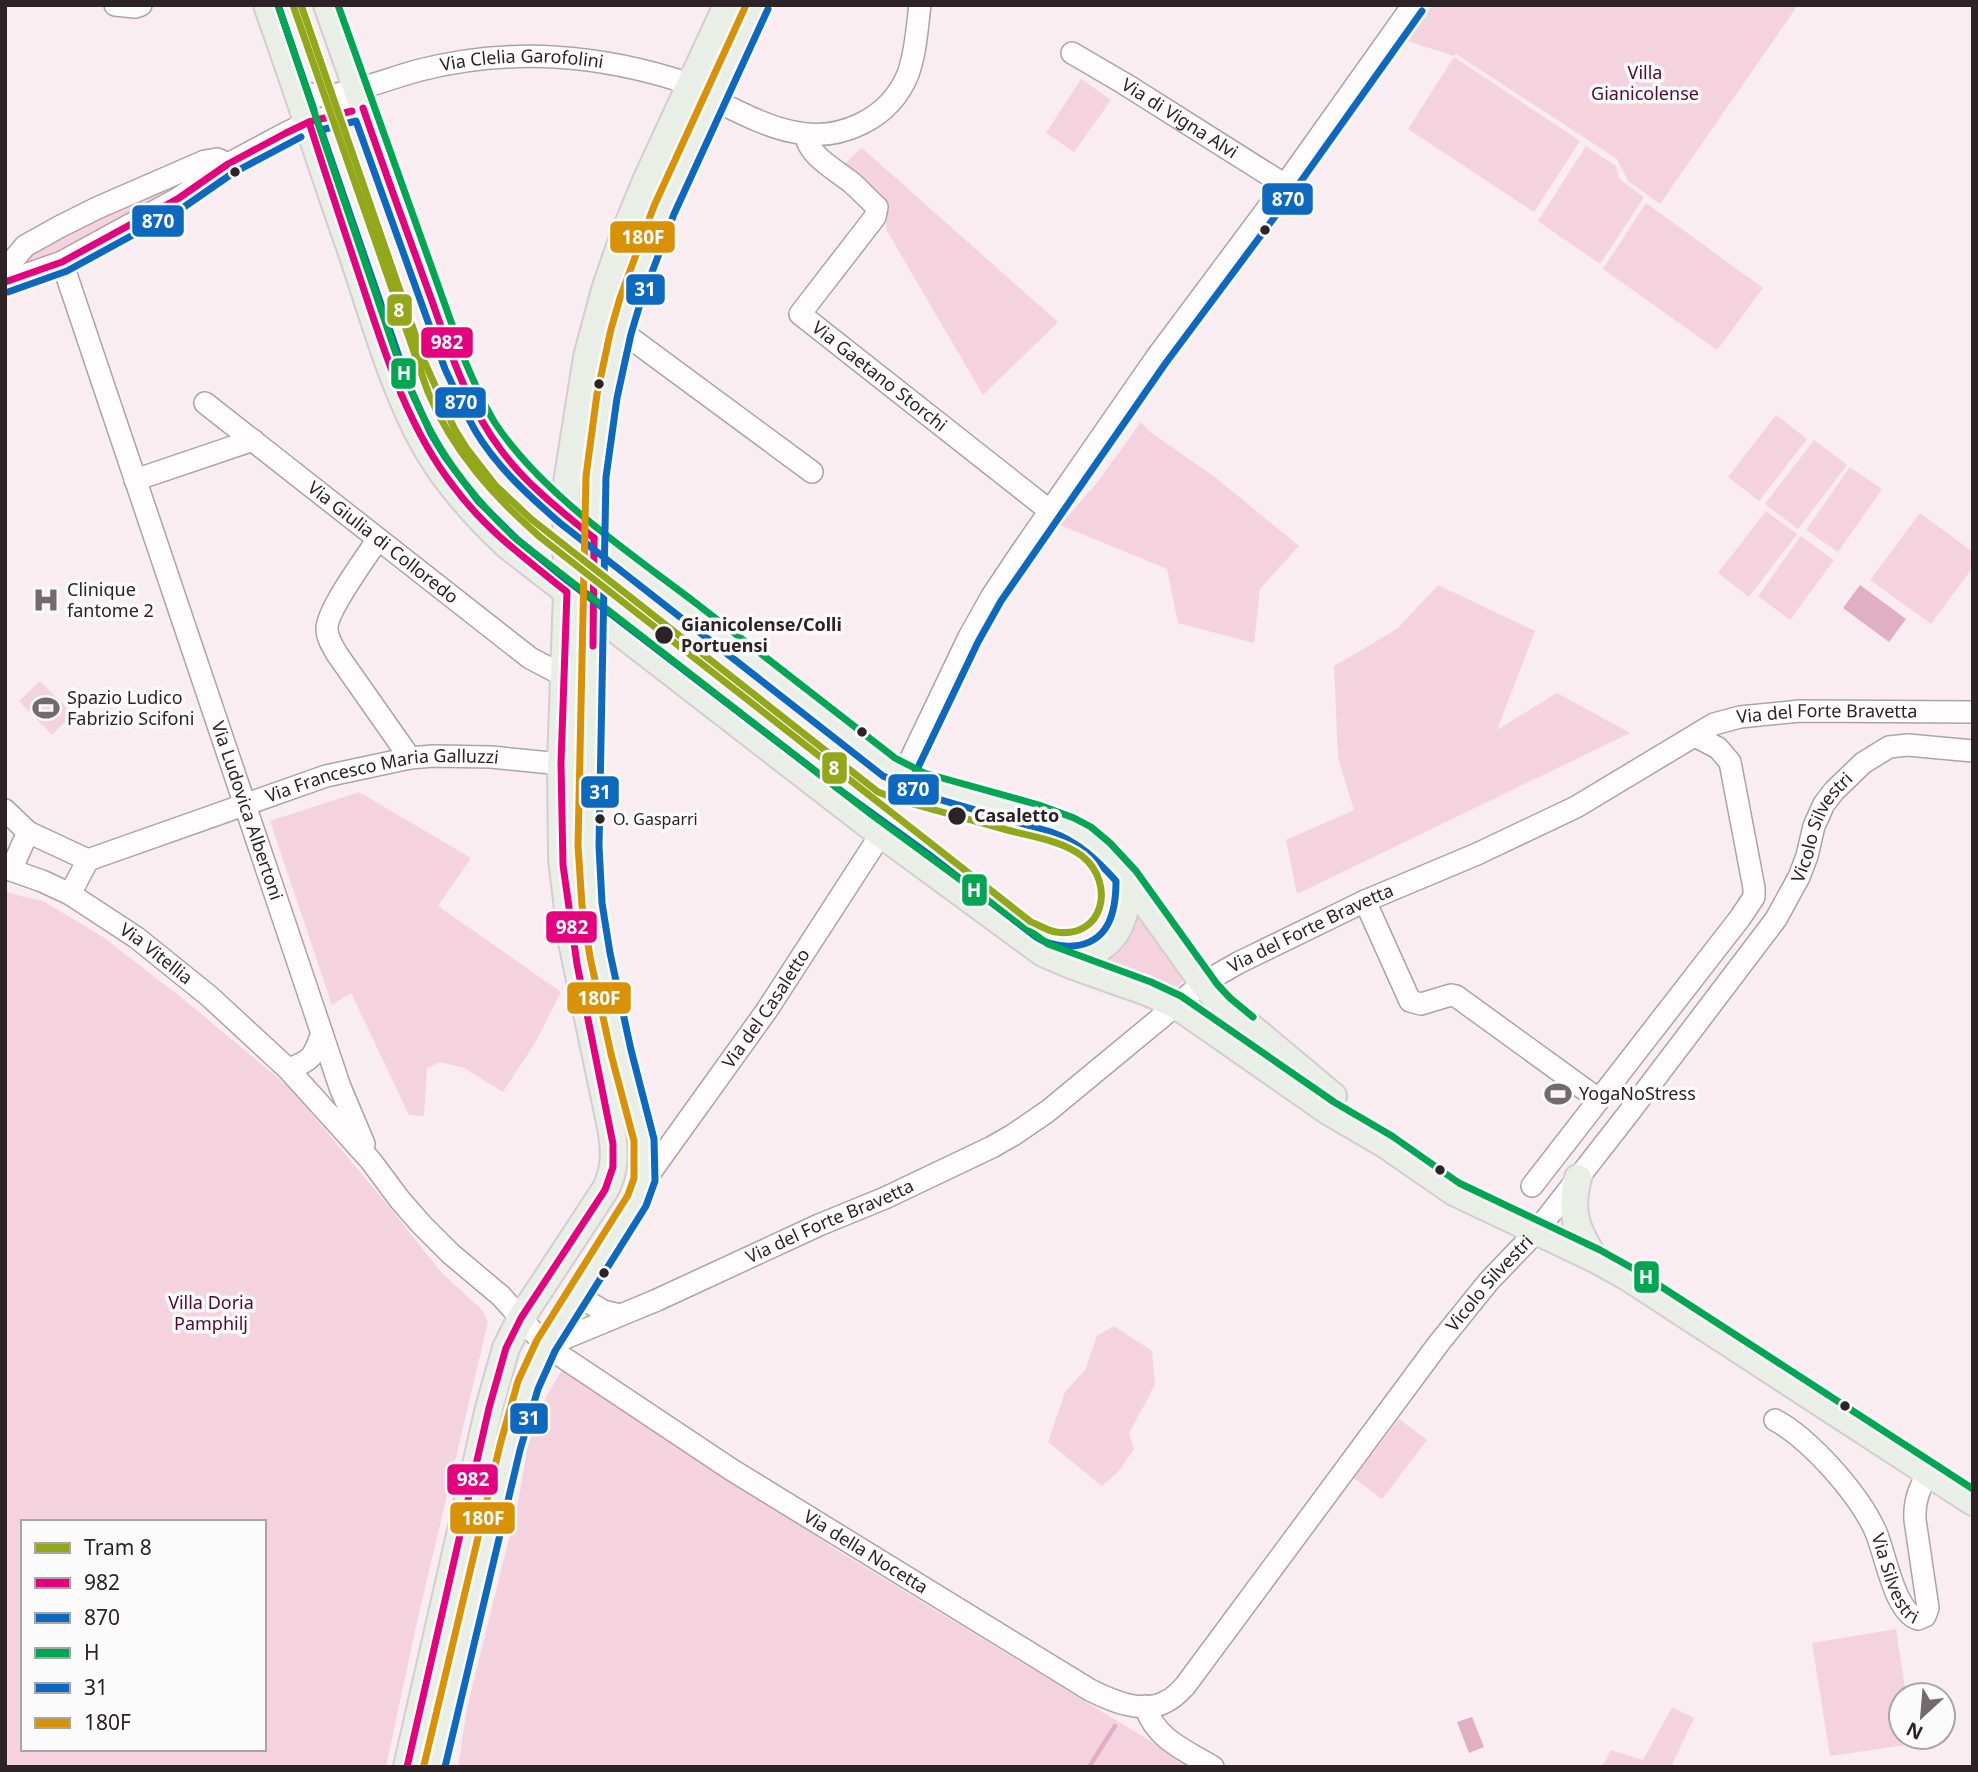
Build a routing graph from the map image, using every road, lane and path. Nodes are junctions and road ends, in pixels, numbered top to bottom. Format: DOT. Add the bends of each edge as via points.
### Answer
graph roads {
  1 [pos="115,5"];
  2 [pos="141,5"];
  3 [pos="267,5"];
  4 [pos="327,5"];
  5 [pos="727,5"];
  6 [pos="758,5"];
  7 [pos="919,5"];
  8 [pos="1413,5"];
  9 [pos="1072,53"];
  10 [pos="690,84"];
  11 [pos="298,91"];
  12 [pos="359,99"];
  13 [pos="714,100"];
  14 [pos="309,122"];
  15 [pos="804,134"];
  16 [pos="228,164"];
  17 [pos="1285,185"];
  18 [pos="639,200"];
  19 [pos="664,210"];
  20 [pos="62,262"];
  21 [pos="9,277"];
  22 [pos="621,331"];
  23 [pos="205,403"];
  24 [pos="253,440"];
  25 [pos="813,472"];
  26 [pos="135,480"];
  27 [pos="1045,507"];
  28 [pos="566,515"];
  29 [pos="594,538"];
  30 [pos="378,539"];
  31 [pos="567,592"];
  32 [pos="593,613"];
  33 [pos="564,676"];
  34 [pos="1973,712"];
  35 [pos="1695,736"];
  36 [pos="1973,751"];
  37 [pos="410,758"];
  38 [pos="561,764"];
  39 [pos="903,775"];
  40 [pos="244,805"];
  41 [pos="5,810"];
  42 [pos="28,832"];
  43 [pos="881,834"];
  44 [pos="88,860"];
  45 [pos="8,869"];
  46 [pos="1127,877"];
  47 [pos="70,894"];
  48 [pos="1365,901"];
  49 [pos="1043,953"];
  50 [pos="1203,983"];
  51 [pos="1176,1005"];
  52 [pos="322,1033"];
  53 [pos="288,1069"];
  54 [pos="1598,1099"];
  55 [pos="1386,1145"];
  56 [pos="371,1161"];
  57 [pos="1578,1178"];
  58 [pos="645,1180"];
  59 [pos="1532,1186"];
  60 [pos="1536,1232"];
  61 [pos="1595,1259"];
  62 [pos="577,1295"];
  63 [pos="620,1315"];
  64 [pos="521,1318"];
  65 [pos="546,1346"];
  66 [pos="1775,1420"];
  67 [pos="1928,1474"];
  68 [pos="1973,1502"];
  69 [pos="1145,1706"];
  70 [pos="407,1767"];
  71 [pos="434,1767"];
  72 [pos="1213,1767"];
  1 -- 2 [label="street"];
  3 -- 11 [label="main road"];
  4 -- 12 [label="main road"];
  5 -- 10 [label="main road"];
  6 -- 13 [label="main road"];
  7 -- 15 [label="street" via="913,60 893,100 848,130"];
  8 -- 17 [label="street"];
  9 -- 17 [label="street, Via di Vigna Alvi"];
  10 -- 12 [label="street, Via Clelia Garofolini" via="602,62 532,56 419,70"];
  10 -- 18 [label="main road"];
  11 -- 12 [label="street"];
  11 -- 14 [label="main road"];
  12 -- 14 [label="street"];
  12 -- 28 [label="main road" via="471,401 502,450"];
  13 -- 15 [label="street" via="783,130"];
  13 -- 19 [label="main road"];
  14 -- 16 [label="street"];
  14 -- 31 [label="main road" via="384,347 428,450 492,531"];
  15 -- 27 [label="street, Via Gaetano Storchi" via="815,153 877,210 800,314"];
  16 -- 20 [label="street" via="178,198"];
  16 -- 21 [label="street" via="217,159 205,161 97,208 25,246"];
  17 -- 39 [label="street" via="1156,358 992,597"];
  18 -- 19 [label="street"];
  18 -- 28 [label="main road" via="592,336"];
  19 -- 22 [label="main road"];
  20 -- 21 [label="street"];
  20 -- 26 [label="street, Via Ludovica Albertoni"];
  22 -- 25 [label="street"];
  22 -- 29 [label="main road" via="597,459"];
  23 -- 24 [label="street, Via Giulia di Colloredo"];
  24 -- 26 [label="street"];
  24 -- 30 [label="street, Via Giulia di Colloredo"];
  26 -- 40 [label="street, Via Ludovica Albertoni"];
  28 -- 29 [label="main road"];
  28 -- 31 [label="main road"];
  29 -- 32 [label="main road"];
  29 -- 39 [label="main road"];
  30 -- 33 [label="street, Via Giulia di Colloredo" via="530,659"];
  30 -- 37 [label="street" via="335,605 327,621 328,638"];
  31 -- 32 [label="main road"];
  31 -- 33 [label="main road"];
  32 -- 43 [label="main road"];
  32 -- 58 [label="main road" via="587,816 592,904 607,990 641,1127"];
  33 -- 38 [label="main road"];
  34 -- 35 [label="street, Via del Forte Bravetta" via="1800,711 1722,721"];
  35 -- 48 [label="street, Via del Forte Bravetta" via="1576,807"];
  35 -- 54 [label="street" via="1718,748 1730,761 1754,897"];
  36 -- 57 [label="street, Vicolo Silvestri" via="1895,745 1863,763 1841,783 1814,826 1799,877 1776,919"];
  37 -- 38 [label="street, Via Francesco Maria Galluzzi" via="491,757"];
  37 -- 40 [label="street, Via Francesco Maria Galluzzi" via="326,776"];
  38 -- 64 [label="main road" via="562,859 570,925 615,1158 605,1190"];
  39 -- 46 [label="main road" via="1070,828 1096,845"];
  40 -- 44 [label="street, Via Francesco Maria Galluzzi"];
  40 -- 52 [label="street, Via Ludovica Albertoni"];
  41 -- 42 [label="street"];
  42 -- 44 [label="street"];
  42 -- 45 [label="street"];
  43 -- 49 [label="main road"];
  43 -- 58 [label="street, Via del Casaletto" via="767,1010"];
  44 -- 47 [label="street"];
  45 -- 47 [label="street, Via Vitellia"];
  46 -- 49 [label="main road" via="1126,910 1104,945 1077,956"];
  46 -- 50 [label="main road"];
  47 -- 53 [label="street, Via Vitellia" via="193,982"];
  48 -- 50 [label="street, Via del Forte Bravetta"];
  48 -- 54 [label="street" via="1410,1001 1417,1004 1456,996"];
  49 -- 51 [label="main road"];
  50 -- 51 [label="street, Via del Forte Bravetta"];
  50 -- 55 [label="main road" via="1223,1006"];
  51 -- 55 [label="main road" via="1328,1111"];
  51 -- 63 [label="street, Via del Forte Bravetta" via="1048,1111 992,1147"];
  52 -- 53 [label="street" via="312,1056"];
  52 -- 56 [label="street, Via Ludovica Albertoni"];
  53 -- 56 [label="street, Via Vitellia"];
  54 -- 59 [label="street"];
  55 -- 60 [label="main road" via="1454,1192"];
  56 -- 64 [label="street, Via Vitellia" via="421,1224"];
  57 -- 60 [label="street, Vicolo Silvestri"];
  57 -- 61 [label="main road" via="1574,1213"];
  58 -- 62 [label="main road"];
  60 -- 61 [label="main road"];
  60 -- 69 [label="street, Vicolo Silvestri" via="1439,1343 1185,1686 1169,1701"];
  61 -- 67 [label="main road"];
  62 -- 63 [label="street" via="603,1311"];
  62 -- 65 [label="main road"];
  63 -- 65 [label="street, Via del Forte Bravetta"];
  64 -- 65 [label="street, Via della Nocetta"];
  64 -- 70 [label="main road" via="506,1349 489,1408"];
  65 -- 69 [label="street, Via della Nocetta" via="733,1470 1079,1682 1116,1701"];
  65 -- 71 [label="main road" via="512,1437"];
  66 -- 67 [label="street, Via Silvestri" via="1822,1458 1856,1498 1877,1535 1900,1601 1916,1619 1928,1608 1914,1511"];
  67 -- 68 [label="main road"];
  69 -- 72 [label="street" via="1162,1735"];
}
